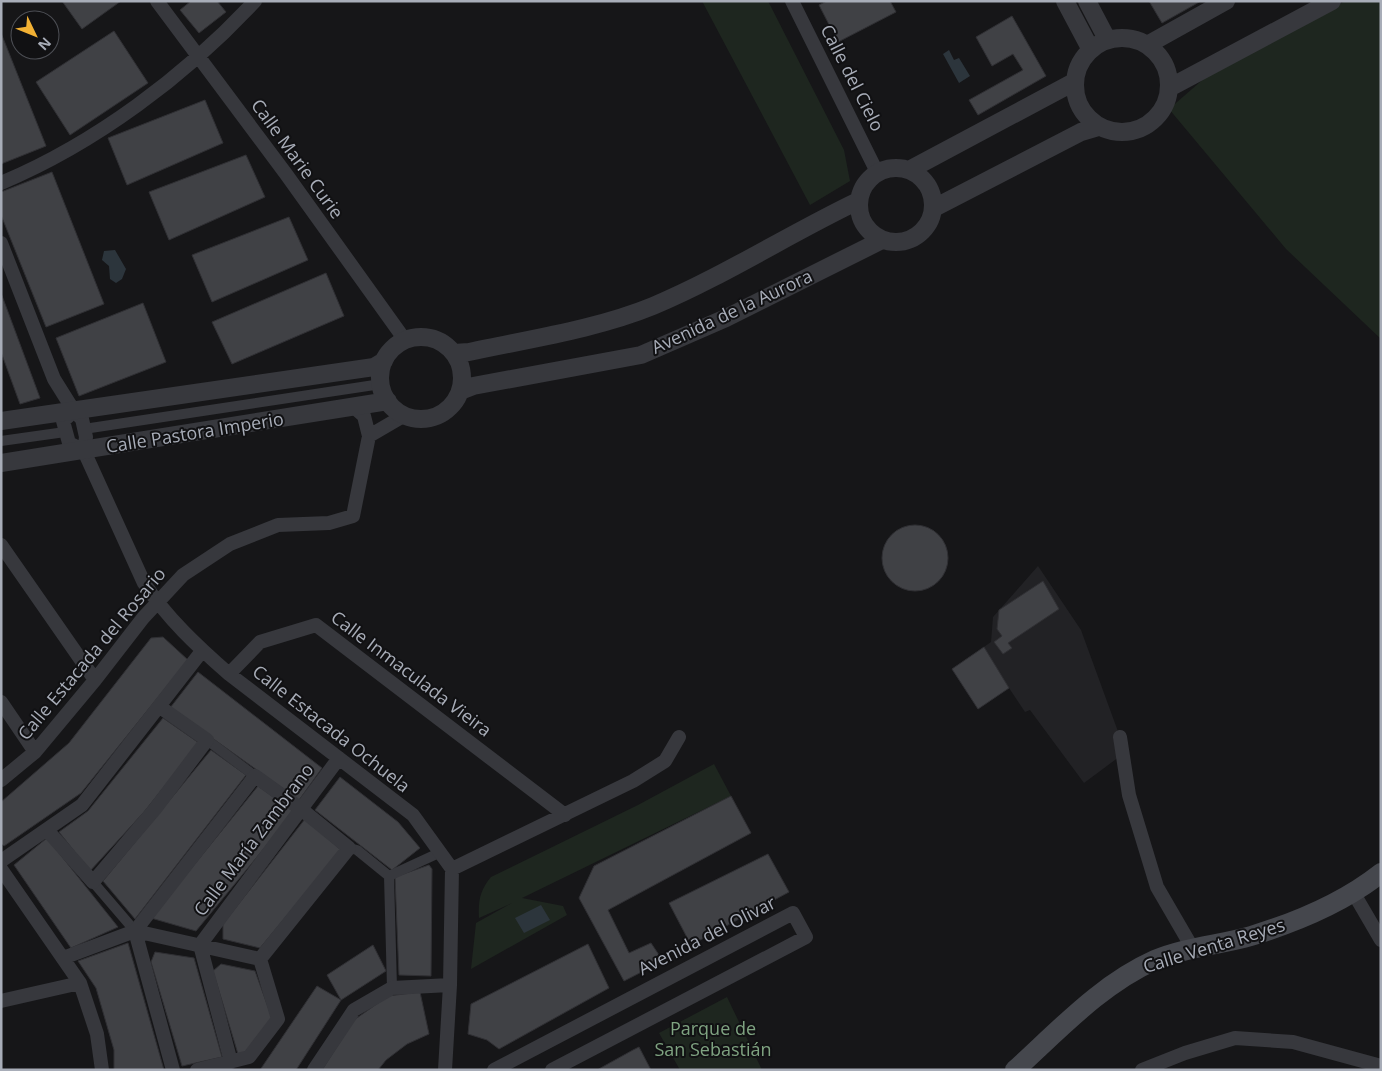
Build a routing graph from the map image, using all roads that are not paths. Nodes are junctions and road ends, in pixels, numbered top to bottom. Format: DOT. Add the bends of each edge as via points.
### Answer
graph roads {
  1 [pos="158,1"];
  2 [pos="255,1"];
  3 [pos="792,1"];
  4 [pos="1065,1"];
  5 [pos="1087,1"];
  6 [pos="1226,1"];
  7 [pos="1332,1"];
  8 [pos="1107,39"];
  9 [pos="1147,45"];
  10 [pos="1092,50"];
  11 [pos="198,57"];
  12 [pos="1074,82"];
  13 [pos="1169,88"];
  14 [pos="1098,127"];
  15 [pos="911,169"];
  16 [pos="877,172"];
  17 [pos="1,183"];
  18 [pos="858,201"];
  19 [pos="934,208"];
  20 [pos="882,240"];
  21 [pos="1,244"];
  22 [pos="405,340"];
  23 [pos="454,353"];
  24 [pos="384,361"];
  25 [pos="381,384"];
  26 [pos="460,391"];
  27 [pos="388,402"];
  28 [pos="355,408"];
  29 [pos="74,410"];
  30 [pos="405,415"];
  31 [pos="1,421"];
  32 [pos="84,429"];
  33 [pos="66,432"];
  34 [pos="369,436"];
  35 [pos="1,441"];
  36 [pos="84,451"];
  37 [pos="1,463"];
  38 [pos="1,545"];
  39 [pos="156,602"];
  40 [pos="202,651"];
  41 [pos="229,674"];
  42 [pos="95,680"];
  43 [pos="1,702"];
  44 [pos="160,706"];
  45 [pos="679,736"];
  46 [pos="1120,737"];
  47 [pos="207,740"];
  48 [pos="35,752"];
  49 [pos="339,758"];
  50 [pos="255,776"];
  51 [pos="1,780"];
  52 [pos="301,808"];
  53 [pos="565,816"];
  54 [pos="48,830"];
  55 [pos="348,848"];
  56 [pos="441,852"];
  57 [pos="1,860"];
  58 [pos="1,869"];
  59 [pos="452,869"];
  60 [pos="1381,874"];
  61 [pos="389,876"];
  62 [pos="93,882"];
  63 [pos="6,885"];
  64 [pos="1353,892"];
  65 [pos="135,931"];
  66 [pos="1381,940"];
  67 [pos="200,945"];
  68 [pos="1193,949"];
  69 [pos="63,958"];
  70 [pos="260,959"];
  71 [pos="80,983"];
  72 [pos="450,985"];
  73 [pos="392,988"];
  74 [pos="1,1002"];
  75 [pos="231,1062"];
  76 [pos="1381,1066"];
  77 [pos="102,1070"];
  78 [pos="172,1070"];
  79 [pos="197,1070"];
  80 [pos="314,1070"];
  81 [pos="445,1070"];
  82 [pos="494,1070"];
  83 [pos="552,1070"];
  84 [pos="1015,1070"];
  85 [pos="1142,1070"];
  1 -- 11 [label="street, Calle Marie Curie"];
  2 -- 11 [label="street"];
  3 -- 16 [label="street, Calle del Cielo"];
  4 -- 10 [label="street"];
  5 -- 8 [label="street"];
  6 -- 9 [label="street"];
  7 -- 13 [label="street"];
  8 -- 9 [label="street" via="1132,39"];
  8 -- 10 [label="street"];
  9 -- 13 [label="street" via="1167,71"];
  10 -- 12 [label="street" via="1078,66"];
  11 -- 17 [label="street" via="94,134"];
  11 -- 22 [label="street, Calle Marie Curie"];
  12 -- 14 [label="street" via="1076,100"];
  12 -- 15 [label="street"];
  13 -- 14 [label="street" via="1165,104 1156,118 1143,128 1112,132"];
  14 -- 19 [label="street" via="1081,132"];
  15 -- 16 [label="street" via="896,166"];
  15 -- 19 [label="street" via="927,182"];
  16 -- 18 [label="street" via="861,190"];
  18 -- 20 [label="street" via="861,218 868,230"];
  18 -- 23 [label="street" via="744,262 652,306 593,324"];
  19 -- 20 [label="street" via="929,224 917,236 903,242"];
  20 -- 26 [label="street, Avenida de la Aurora" via="726,318 641,356"];
  21 -- 29 [label="street" via="54,379"];
  22 -- 23 [label="street" via="432,338"];
  22 -- 24 [label="street" via="397,344"];
  23 -- 26 [label="street" via="462,372"];
  24 -- 25 [label="street"];
  24 -- 29 [label="street" via="374,367"];
  25 -- 27 [label="street"];
  25 -- 32 [label="street"];
  26 -- 30 [label="street" via="444,412 418,418"];
  27 -- 28 [label="street, Calle Pastora Imperio"];
  27 -- 30 [label="street"];
  28 -- 34 [label="street" via="364,416"];
  28 -- 36 [label="street, Calle Pastora Imperio"];
  29 -- 31 [label="street"];
  29 -- 32 [label="street" via="82,419"];
  29 -- 33 [label="street" via="63,421"];
  30 -- 34 [label="street"];
  32 -- 36 [label="street"];
  33 -- 35 [label="street"];
  33 -- 36 [label="street" via="69,443"];
  34 -- 39 [label="street, Calle Estacada del Rosario" via="352,516 329,523 278,525 230,544 184,575"];
  36 -- 37 [label="street, Calle Pastora Imperio"];
  36 -- 39 [label="street, Calle Estacada Ochuela" via="144,583"];
  38 -- 42 [label="street"];
  39 -- 40 [label="street, Calle Estacada Ochuela"];
  39 -- 42 [label="street, Calle Estacada del Rosario"];
  40 -- 41 [label="street, Calle Estacada Ochuela"];
  40 -- 44 [label="street"];
  41 -- 49 [label="street, Calle Estacada Ochuela"];
  41 -- 53 [label="street, Calle Inmaculada Vieira" via="260,642 316,625"];
  42 -- 48 [label="street, Calle Estacada del Rosario"];
  43 -- 48 [label="street"];
  44 -- 47 [label="street"];
  44 -- 54 [label="street" via="82,805"];
  45 -- 53 [label="street" via="665,761"];
  46 -- 68 [label="street" via="1129,795 1157,887"];
  47 -- 50 [label="street"];
  47 -- 62 [label="street" via="155,809"];
  48 -- 51 [label="street, Calle Estacada del Rosario"];
  49 -- 52 [label="street, Calle María Zambrano"];
  49 -- 56 [label="street, Calle Estacada Ochuela" via="413,815"];
  50 -- 52 [label="street"];
  50 -- 65 [label="street"];
  52 -- 55 [label="street"];
  52 -- 67 [label="street, Calle María Zambrano"];
  53 -- 59 [label="street"];
  54 -- 57 [label="street"];
  54 -- 62 [label="street"];
  55 -- 61 [label="street" via="357,850"];
  55 -- 70 [label="street"];
  56 -- 59 [label="street, Calle Estacada Ochuela"];
  56 -- 61 [label="street"];
  58 -- 63 [label="street"];
  59 -- 72 [label="street"];
  60 -- 64 [label="main road, Calle Venta Reyes"];
  61 -- 73 [label="street"];
  62 -- 65 [label="street"];
  63 -- 69 [label="street"];
  64 -- 66 [label="street"];
  64 -- 68 [label="main road, Calle Venta Reyes" via="1297,920 1250,936"];
  65 -- 67 [label="street"];
  65 -- 69 [label="street"];
  65 -- 78 [label="street"];
  67 -- 70 [label="street"];
  67 -- 75 [label="street"];
  68 -- 84 [label="main road, Calle Venta Reyes" via="1127,974"];
  69 -- 71 [label="street"];
  70 -- 75 [label="street" via="278,1019 249,1057"];
  71 -- 74 [label="street"];
  71 -- 77 [label="street" via="97,1034"];
  72 -- 73 [label="street"];
  72 -- 81 [label="street"];
  73 -- 80 [label="street" via="354,1010"];
  75 -- 79 [label="street"];
  76 -- 85 [label="street" via="1293,1042 1235,1038 1186,1052"];
  82 -- 83 [label="street, Avenida del Olivar" via="793,913 806,937"];
}
